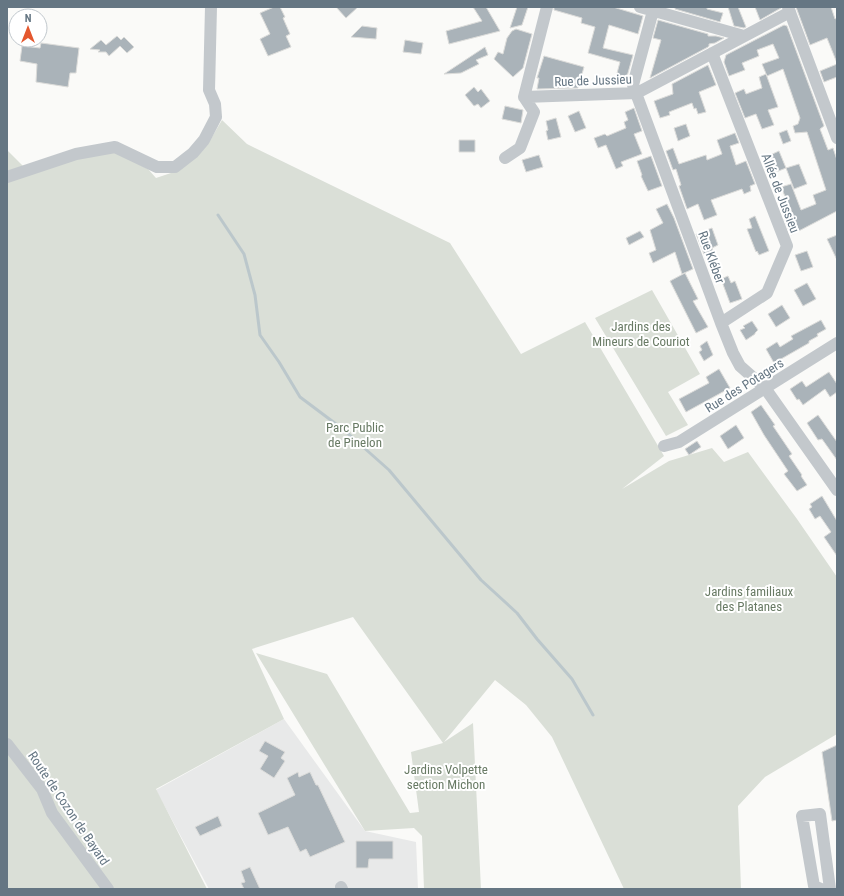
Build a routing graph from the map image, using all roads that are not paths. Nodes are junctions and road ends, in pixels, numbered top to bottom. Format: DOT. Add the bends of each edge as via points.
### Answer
graph roads {
  1 [pos="211,7"];
  2 [pos="547,7"];
  3 [pos="640,7"];
  4 [pos="653,9"];
  5 [pos="789,10"];
  6 [pos="744,36"];
  7 [pos="712,52"];
  8 [pos="637,93"];
  9 [pos="524,96"];
  10 [pos="837,138"];
  11 [pos="505,158"];
  12 [pos="7,177"];
  13 [pos="721,323"];
  14 [pos="837,343"];
  15 [pos="765,388"];
  16 [pos="664,446"];
  17 [pos="835,485"];
  18 [pos="7,744"];
  19 [pos="108,889"];
  20 [pos="821,889"];
  21 [pos="830,889"];
  1 -- 12 [label="street" via="209,90 215,104 216,116 204,140 193,153 175,167 157,167 115,147 76,154"];
  2 -- 9 [label="street"];
  3 -- 4 [label="street"];
  4 -- 6 [label="street"];
  4 -- 8 [label="street, Rue Kléber" via="633,85"];
  5 -- 6 [label="street, Rue de Jussieu"];
  5 -- 10 [label="street"];
  6 -- 7 [label="street, Rue de Jussieu"];
  7 -- 8 [label="street, Rue de Jussieu"];
  7 -- 13 [label="street, Allée de Jussieu" via="787,246 767,293"];
  8 -- 9 [label="street, Rue de Jussieu"];
  8 -- 13 [label="street, Rue Kléber"];
  9 -- 11 [label="street" via="534,112 520,148"];
  13 -- 15 [label="street, Rue Kléber" via="740,366"];
  14 -- 15 [label="street, Rue des Potagers"];
  15 -- 16 [label="street, Rue des Potagers" via="679,442"];
  15 -- 17 [label="street, Rue Kléber"];
  18 -- 19 [label="street, Route de Cozon de Bayard" via="42,789 52,813"];
  20 -- 21 [label="street" via="814,886 802,816 820,814"];
}
